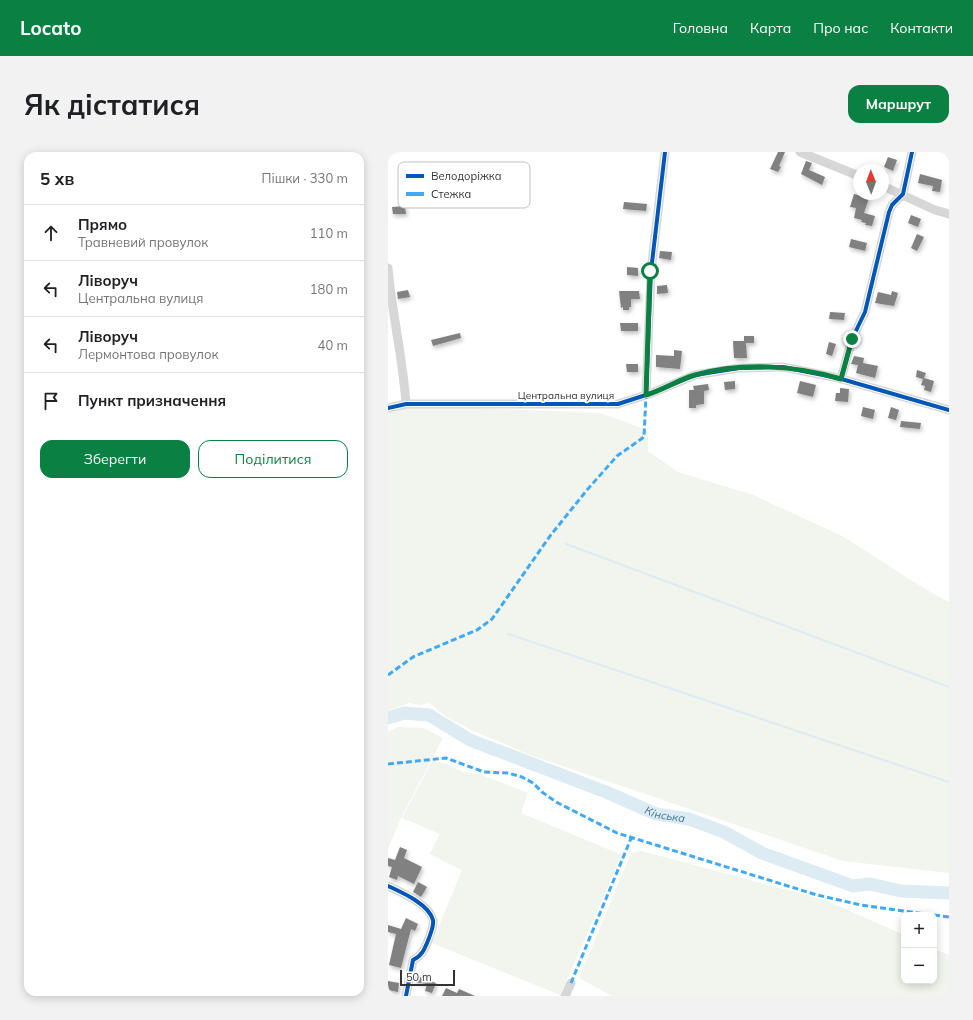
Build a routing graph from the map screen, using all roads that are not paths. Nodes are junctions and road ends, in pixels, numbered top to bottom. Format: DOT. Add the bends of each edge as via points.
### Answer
graph roads {
  1 [pos="665,152"];
  2 [pos="800,152"];
  3 [pos="912,152"];
  4 [pos="853,174"];
  5 [pos="889,188"];
  6 [pos="903,194"];
  7 [pos="949,214"];
  8 [pos="388,268"];
  9 [pos="841,379"];
  10 [pos="646,395"];
  11 [pos="406,404"];
  12 [pos="388,408"];
  13 [pos="949,410"];
  14 [pos="388,886"];
  15 [pos="571,983"];
  16 [pos="406,996"];
  17 [pos="565,996"];
  1 -- 10 [label="street" via="650,271"];
  2 -- 4 [label="street"];
  3 -- 6 [label="street"];
  5 -- 6 [label="street"];
  6 -- 7 [label="street"];
  6 -- 9 [label="street" via="889,212 864,312 852,339"];
  8 -- 11 [label="street" via="389,291 404,370"];
  9 -- 10 [label="street, Центральна вулиця" via="782,367 739,368 695,375"];
  9 -- 13 [label="street, Центральна вулиця"];
  10 -- 11 [label="street, Центральна вулиця" via="618,404"];
  11 -- 12 [label="street, Центральна вулиця"];
  14 -- 16 [label="street" via="418,902 429,913 433,925 420,957 413,960"];
  15 -- 17 [label="street"];
}
